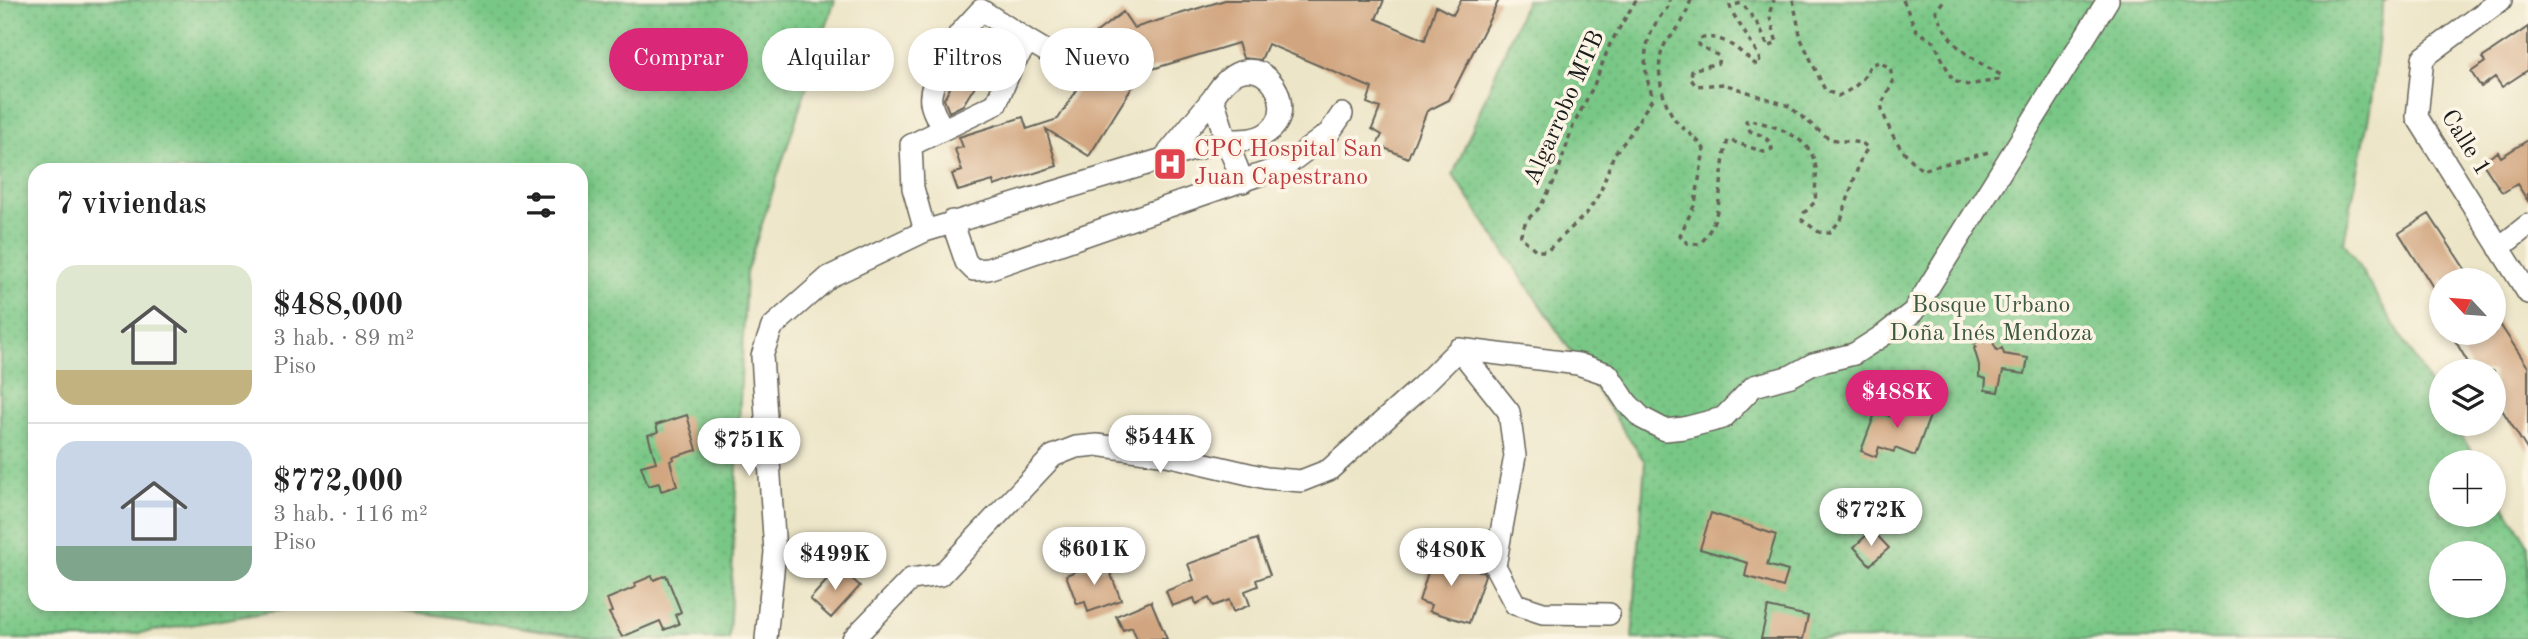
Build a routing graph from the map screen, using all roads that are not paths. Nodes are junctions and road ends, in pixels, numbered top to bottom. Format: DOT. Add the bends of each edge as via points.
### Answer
graph roads {
  1 [pos="2108,0"];
  2 [pos="2501,0"];
  3 [pos="964,28"];
  4 [pos="1009,28"];
  5 [pos="1026,38"];
  6 [pos="1030,41"];
  7 [pos="1040,47"];
  8 [pos="930,91"];
  9 [pos="1213,98"];
  10 [pos="1342,114"];
  11 [pos="938,121"];
  12 [pos="1226,140"];
  13 [pos="1164,158"];
  14 [pos="1243,182"];
  15 [pos="952,221"];
  16 [pos="2528,225"];
  17 [pos="925,230"];
  18 [pos="2499,248"];
  19 [pos="2528,293"];
  20 [pos="1459,349"];
  21 [pos="1609,614"];
  22 [pos="766,639"];
  23 [pos="853,639"];
  1 -- 20 [label="street" via="1913,312 1854,354 1813,363 1791,376 1754,386 1723,418 1665,429 1642,418 1608,374 1578,365"];
  2 -- 18 [label="street, Calle 1" via="2423,58 2417,117"];
  3 -- 4 [label="street" via="981,10"];
  5 -- 6 [label="street"];
  6 -- 7 [label="street"];
  6 -- 11 [label="street" via="1013,64 996,104"];
  8 -- 11 [label="street"];
  9 -- 12 [label="street"];
  9 -- 12 [label="street" via="1236,72 1255,71 1269,79 1279,93 1281,113 1269,132 1248,140"];
  9 -- 13 [label="street"];
  10 -- 14 [label="street" via="1329,134 1309,150 1285,166"];
  11 -- 17 [label="street" via="911,145 913,188"];
  12 -- 13 [label="street"];
  12 -- 14 [label="street"];
  13 -- 15 [label="street"];
  14 -- 15 [label="street" via="988,269 974,270 966,262"];
  15 -- 17 [label="street"];
  16 -- 18 [label="street"];
  17 -- 22 [label="street" via="829,277 772,327 762,356 775,552"];
  18 -- 19 [label="street, Calle 1"];
  20 -- 21 [label="street" via="1509,412 1515,456 1495,566 1515,604 1543,613"];
  20 -- 23 [label="street" via="1329,470 1301,481 1097,445 1053,456 941,575 911,579"];
}
